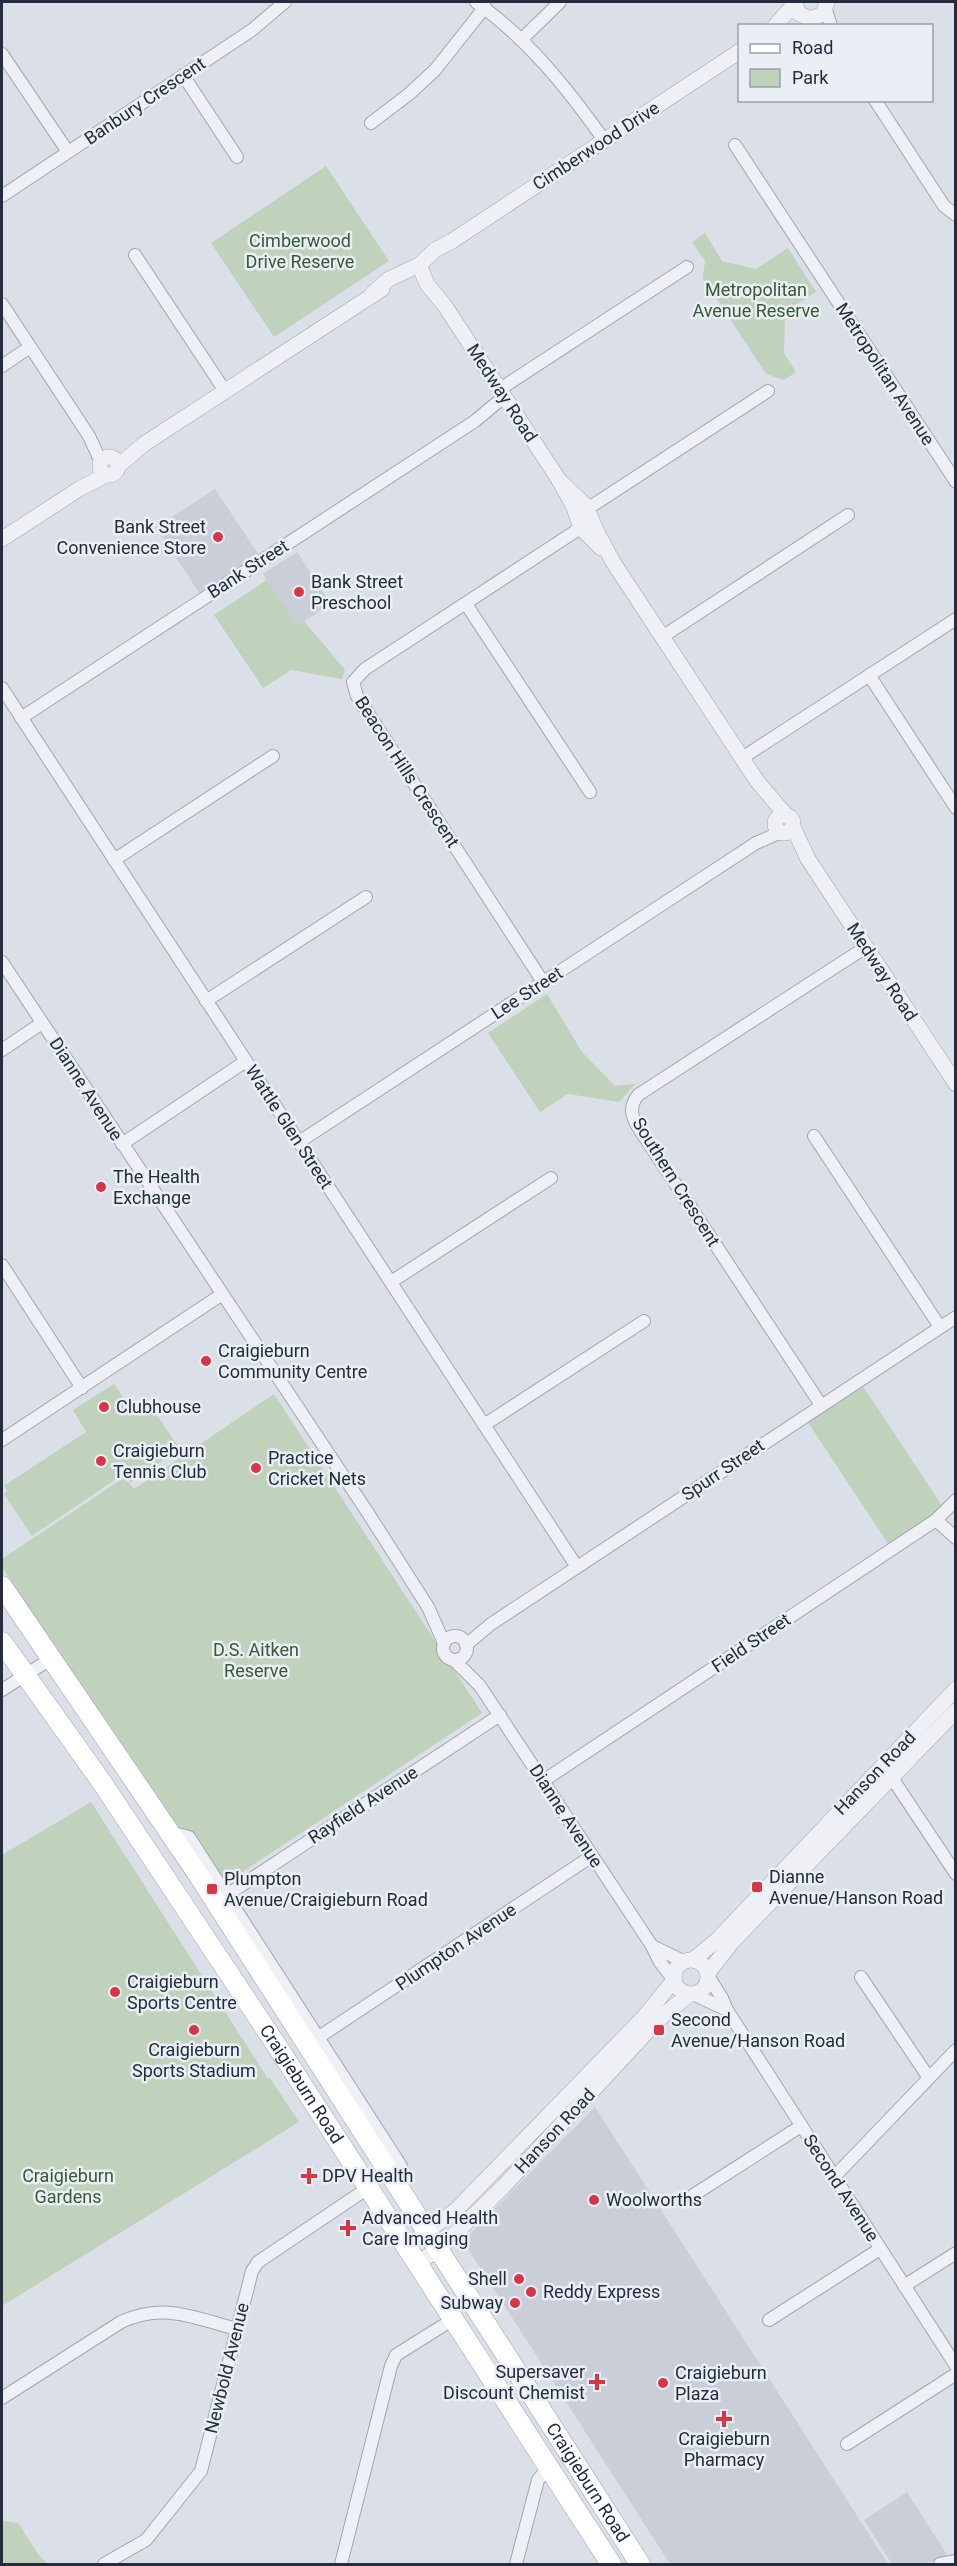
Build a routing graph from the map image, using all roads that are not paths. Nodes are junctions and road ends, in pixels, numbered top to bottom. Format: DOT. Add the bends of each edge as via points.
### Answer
graph roads {
  1 [pos="285,2"];
  2 [pos="560,2"];
  3 [pos="795,2"];
  4 [pos="480,4"];
  5 [pos="819,15"];
  6 [pos="777,24"];
  7 [pos="790,24"];
  8 [pos="521,40"];
  9 [pos="738,52"];
  10 [pos="2,54"];
  11 [pos="183,75"];
  12 [pos="876,102"];
  13 [pos="371,123"];
  14 [pos="604,140"];
  15 [pos="735,145"];
  16 [pos="68,152"];
  17 [pos="237,157"];
  18 [pos="2,196"];
  19 [pos="956,215"];
  20 [pos="135,255"];
  21 [pos="687,267"];
  22 [pos="422,269"];
  23 [pos="2,304"];
  24 [pos="30,347"];
  25 [pos="2,366"];
  26 [pos="225,391"];
  27 [pos="768,391"];
  28 [pos="504,396"];
  29 [pos="108,464"];
  30 [pos="956,482"];
  31 [pos="848,515"];
  32 [pos="584,518"];
  33 [pos="2,539"];
  34 [pos="466,604"];
  35 [pos="956,619"];
  36 [pos="662,637"];
  37 [pos="869,675"];
  38 [pos="2,688"];
  39 [pos="21,718"];
  40 [pos="273,756"];
  41 [pos="742,758"];
  42 [pos="590,792"];
  43 [pos="954,801"];
  44 [pos="781,826"];
  45 [pos="114,860"];
  46 [pos="366,897"];
  47 [pos="866,947"];
  48 [pos="2,962"];
  49 [pos="543,982"];
  50 [pos="206,1001"];
  51 [pos="42,1023"];
  52 [pos="2,1050"];
  53 [pos="246,1061"];
  54 [pos="956,1084"];
  55 [pos="814,1136"];
  56 [pos="298,1142"];
  57 [pos="122,1144"];
  58 [pos="551,1178"];
  59 [pos="2,1265"];
  60 [pos="391,1282"];
  61 [pos="221,1295"];
  62 [pos="956,1317"];
  63 [pos="644,1321"];
  64 [pos="940,1327"];
  65 [pos="82,1388"];
  66 [pos="821,1405"];
  67 [pos="484,1425"];
  68 [pos="2,1440"];
  69 [pos="956,1500"];
  70 [pos="936,1520"];
  71 [pos="956,1538"];
  72 [pos="577,1567"];
  73 [pos="2,1586"];
  74 [pos="428,1607"];
  75 [pos="2,1641"];
  76 [pos="444,1643"];
  77 [pos="462,1643"];
  78 [pos="52,1658"];
  79 [pos="454,1660"];
  80 [pos="14,1679"];
  81 [pos="480,1686"];
  82 [pos="956,1689"];
  83 [pos="956,1711"];
  84 [pos="500,1715"];
  85 [pos="882,1765"];
  86 [pos="892,1778"];
  87 [pos="543,1781"];
  88 [pos="169,1831"];
  89 [pos="592,1856"];
  90 [pos="956,1874"];
  91 [pos="227,1895"];
  92 [pos="652,1946"];
  93 [pos="688,1960"];
  94 [pos="708,1975"];
  95 [pos="861,1977"];
  96 [pos="674,1979"];
  97 [pos="692,1994"];
  98 [pos="727,2010"];
  99 [pos="319,2037"];
  100 [pos="956,2050"];
  101 [pos="929,2078"];
  102 [pos="801,2126"];
  103 [pos="834,2177"];
  104 [pos="368,2188"];
  105 [pos="398,2188"];
  106 [pos="692,2196"];
  107 [pos="433,2242"];
  108 [pos="405,2248"];
  109 [pos="880,2249"];
  110 [pos="956,2253"];
  111 [pos="416,2264"];
  112 [pos="904,2286"];
  113 [pos="453,2320"];
  114 [pos="768,2320"];
  115 [pos="237,2329"];
  116 [pos="956,2366"];
  117 [pos="956,2374"];
  118 [pos="2,2398"];
  119 [pos="847,2444"];
  120 [pos="549,2467"];
  121 [pos="635,2557"];
  122 [pos="956,2561"];
  123 [pos="610,2564"];
  124 [pos="104,2565"];
  125 [pos="341,2565"];
  126 [pos="516,2565"];
  127 [pos="940,2565"];
  1 -- 11 [label="street, Banbury Crescent" via="252,30"];
  2 -- 8 [label="street"];
  3 -- 5 [label="street" via="798,13"];
  3 -- 6 [label="street"];
  4 -- 8 [label="street"];
  4 -- 13 [label="street" via="429,77"];
  5 -- 7 [label="street"];
  8 -- 14 [label="street" via="558,78"];
  9 -- 14 [label="street, Cimberwood Drive"];
  10 -- 16 [label="street"];
  11 -- 16 [label="street, Banbury Crescent"];
  11 -- 17 [label="street"];
  12 -- 19 [label="street" via="944,206"];
  14 -- 22 [label="street, Cimberwood Drive" via="435,250"];
  15 -- 30 [label="street, Metropolitan Avenue"];
  16 -- 18 [label="street, Banbury Crescent"];
  20 -- 26 [label="street"];
  21 -- 28 [label="street, Bank Street"];
  22 -- 26 [label="street, Cimberwood Drive" via="397,274"];
  22 -- 28 [label="street, Medway Road"];
  23 -- 24 [label="street"];
  24 -- 25 [label="street"];
  24 -- 29 [label="street"];
  26 -- 29 [label="street, Cimberwood Drive"];
  27 -- 32 [label="street, Beacon Hills Crescent"];
  28 -- 32 [label="street, Medway Road"];
  28 -- 39 [label="street, Bank Street" via="475,421"];
  29 -- 33 [label="street, Cimberwood Drive" via="79,489"];
  31 -- 36 [label="street"];
  32 -- 34 [label="street, Beacon Hills Crescent"];
  32 -- 36 [label="street, Medway Road"];
  34 -- 42 [label="street"];
  34 -- 49 [label="street, Beacon Hills Crescent" via="365,669 355,678 353,687"];
  35 -- 37 [label="street"];
  36 -- 41 [label="street, Medway Road"];
  37 -- 41 [label="street"];
  37 -- 43 [label="street"];
  38 -- 39 [label="street, Wattle Glen Street"];
  39 -- 45 [label="street, Wattle Glen Street"];
  40 -- 45 [label="street"];
  41 -- 44 [label="street, Medway Road"];
  44 -- 47 [label="street, Medway Road" via="808,859"];
  44 -- 49 [label="street, Lee Street"];
  45 -- 50 [label="street, Wattle Glen Street"];
  46 -- 50 [label="street"];
  47 -- 54 [label="street, Medway Road"];
  47 -- 66 [label="street, Southern Crescent" via="638,1095 632,1103 638,1127"];
  48 -- 51 [label="street, Dianne Avenue"];
  49 -- 56 [label="street, Lee Street"];
  50 -- 53 [label="street, Wattle Glen Street"];
  51 -- 52 [label="street"];
  51 -- 57 [label="street, Dianne Avenue"];
  53 -- 56 [label="street, Wattle Glen Street"];
  53 -- 57 [label="street"];
  55 -- 64 [label="street"];
  56 -- 60 [label="street, Wattle Glen Street"];
  57 -- 61 [label="street, Dianne Avenue"];
  58 -- 60 [label="street"];
  59 -- 65 [label="street"];
  60 -- 67 [label="street, Wattle Glen Street"];
  61 -- 65 [label="street"];
  61 -- 74 [label="street, Dianne Avenue"];
  62 -- 64 [label="street, Spurr Street"];
  63 -- 67 [label="street"];
  64 -- 66 [label="street, Spurr Street"];
  65 -- 68 [label="street"];
  66 -- 72 [label="street, Spurr Street"];
  67 -- 72 [label="street, Wattle Glen Street"];
  69 -- 70 [label="street, Field Street"];
  70 -- 71 [label="street"];
  70 -- 87 [label="street, Field Street"];
  72 -- 77 [label="street, Spurr Street"];
  73 -- 78 [label="main road, Craigieburn Road"];
  74 -- 76 [label="street, Dianne Avenue"];
  74 -- 77 [label="street, Dianne Avenue"];
  75 -- 80 [label="main road, Craigieburn Road"];
  76 -- 77 [label="street" via="448,1638"];
  76 -- 79 [label="street" via="445,1654"];
  77 -- 79 [label="street" via="461,1658"];
  77 -- 81 [label="street, Dianne Avenue"];
  78 -- 80 [label="street"];
  78 -- 88 [label="main road, Craigieburn Road"];
  79 -- 81 [label="street, Dianne Avenue"];
  80 -- 104 [label="main road, Craigieburn Road" via="155,1862"];
  81 -- 84 [label="street, Dianne Avenue"];
  82 -- 85 [label="street, Hanson Road"];
  83 -- 86 [label="street, Hanson Road"];
  84 -- 87 [label="street, Dianne Avenue"];
  84 -- 91 [label="street, Rayfield Avenue"];
  85 -- 86 [label="street"];
  85 -- 93 [label="street, Hanson Road" via="718,1939"];
  86 -- 90 [label="street"];
  86 -- 94 [label="street, Hanson Road" via="732,1942"];
  87 -- 89 [label="street, Dianne Avenue"];
  88 -- 91 [label="street, Craigieburn Road" via="189,1837"];
  88 -- 105 [label="main road, Craigieburn Road"];
  89 -- 92 [label="street, Dianne Avenue"];
  89 -- 99 [label="street, Plumpton Avenue"];
  91 -- 99 [label="street, Craigieburn Road"];
  92 -- 93 [label="street"];
  92 -- 96 [label="street, Dianne Avenue"];
  93 -- 94 [label="street" via="701,1963"];
  93 -- 96 [label="street" via="676,1968"];
  94 -- 97 [label="street" via="702,1990"];
  94 -- 98 [label="street, Second Avenue"];
  95 -- 101 [label="street"];
  96 -- 97 [label="street" via="681,1991"];
  96 -- 107 [label="street, Hanson Road" via="644,2017 446,2220"];
  97 -- 98 [label="street"];
  97 -- 107 [label="street, Hanson Road" via="666,2013 504,2186"];
  98 -- 102 [label="street, Second Avenue"];
  99 -- 105 [label="street, Craigieburn Road" via="399,2162 402,2173"];
  100 -- 101 [label="street"];
  101 -- 103 [label="street"];
  102 -- 103 [label="street, Second Avenue"];
  102 -- 106 [label="street"];
  103 -- 109 [label="street, Second Avenue"];
  104 -- 108 [label="main road, Craigieburn Road"];
  104 -- 115 [label="street, Newbold Avenue" via="258,2262 252,2271"];
  105 -- 107 [label="main road, Craigieburn Road"];
  107 -- 108 [label="street, Hanson Road"];
  107 -- 111 [label="street, Hanson Road"];
  107 -- 121 [label="main road, Craigieburn Road"];
  108 -- 111 [label="main road, Craigieburn Road"];
  109 -- 112 [label="street, Second Avenue"];
  109 -- 114 [label="street"];
  110 -- 112 [label="street"];
  111 -- 113 [label="main road, Craigieburn Road"];
  112 -- 116 [label="street, Second Avenue"];
  113 -- 120 [label="main road, Craigieburn Road"];
  113 -- 125 [label="street" via="396,2355"];
  115 -- 118 [label="street" via="166,2311 135,2315"];
  115 -- 124 [label="street, Newbold Avenue" via="201,2471 146,2540"];
  117 -- 119 [label="street"];
  120 -- 123 [label="main road, Craigieburn Road"];
  120 -- 126 [label="street" via="538,2480"];
  121 -- 123 [label="main road"];
  122 -- 127 [label="street"];
}
